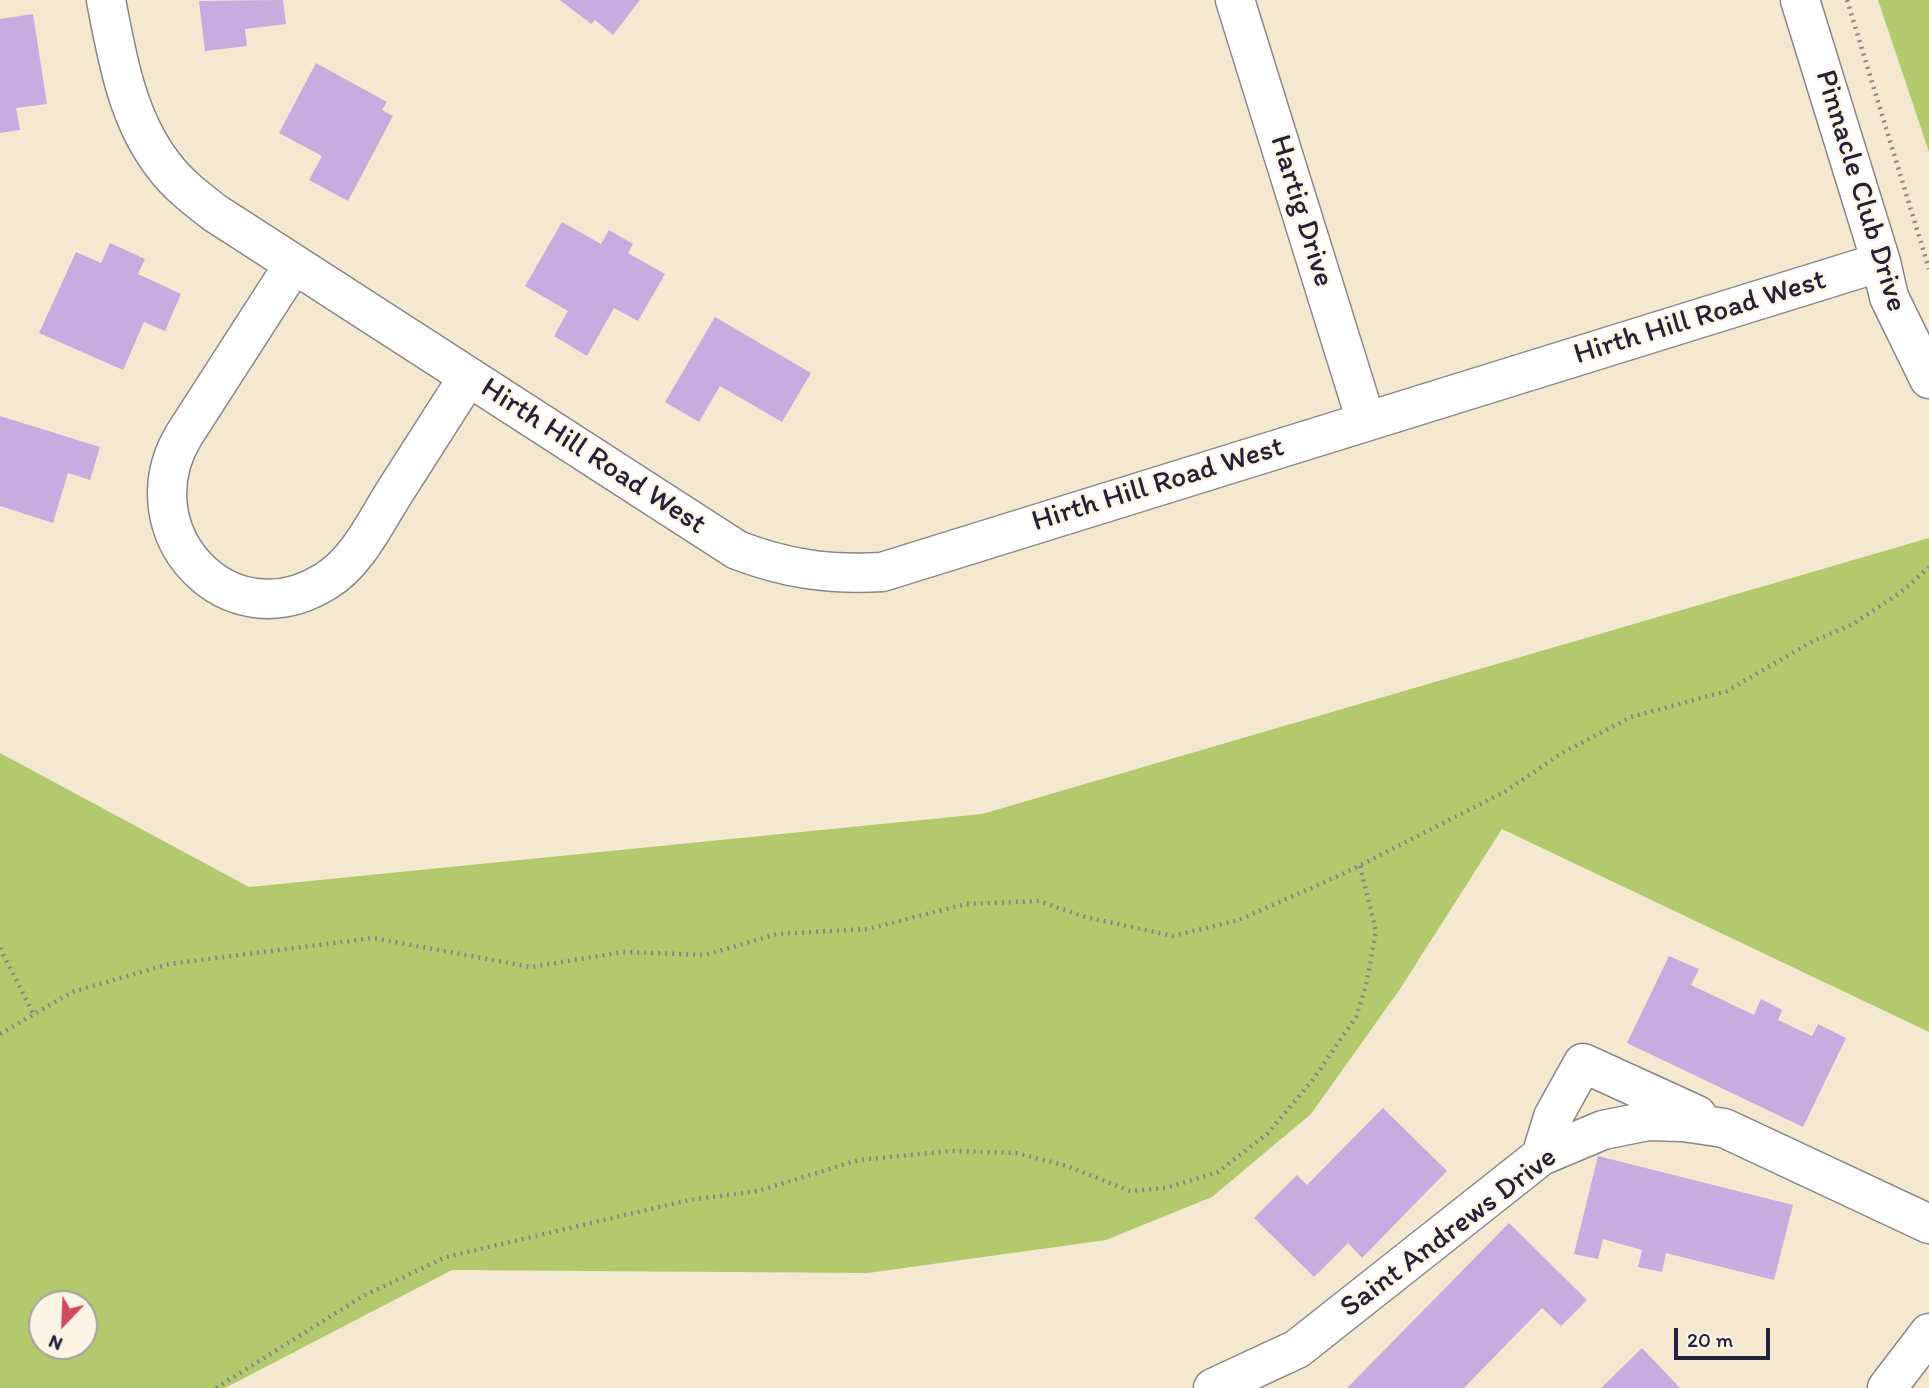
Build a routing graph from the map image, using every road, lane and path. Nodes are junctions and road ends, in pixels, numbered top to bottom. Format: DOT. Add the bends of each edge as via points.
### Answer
graph roads {
  1 [pos="106,0"];
  2 [pos="1235,0"];
  3 [pos="1800,0"];
  4 [pos="1847,0"];
  5 [pos="1881,262"];
  6 [pos="294,264"];
  7 [pos="1929,269"];
  8 [pos="456,369"];
  9 [pos="1929,379"];
  10 [pos="1366,421"];
  11 [pos="1929,567"];
  12 [pos="1360,866"];
  13 [pos="0,948"];
  14 [pos="34,1015"];
  15 [pos="0,1034"];
  16 [pos="1724,1128"];
  17 [pos="1541,1156"];
  18 [pos="1929,1224"];
  19 [pos="1929,1333"];
  20 [pos="1248,1379"];
  21 [pos="216,1388"];
  22 [pos="1213,1388"];
  23 [pos="1887,1388"];
  1 -- 6 [label="street" via="131,103 164,167 215,213"];
  2 -- 10 [label="street, Hartig Drive"];
  3 -- 5 [label="street, Pinnacle Club Drive"];
  4 -- 7 [label="path"];
  5 -- 9 [label="street, Pinnacle Club Drive" via="1889,297"];
  5 -- 10 [label="street, Hirth Hill Road West"];
  6 -- 8 [label="street"];
  6 -- 8 [label="street, Hirth Hill Road West" via="170,464 166,504 177,544 212,582 250,596 276,597 310,590 340,570 362,544"];
  8 -- 10 [label="street, Hirth Hill Road West" via="737,550 775,565 814,572 882,572"];
  11 -- 12 [label="path" via="1853,624 1811,642 1727,691 1631,717 1562,753 1506,792"];
  12 -- 14 [label="path" via="1239,920 1173,936 1085,917 1039,901 966,904 869,929 777,934 705,955 623,951 531,967 373,938 169,964 72,992"];
  12 -- 21 [label="path" via="1376,931 1356,1017 1312,1081 1267,1134 1219,1172 1166,1188 1130,1191 1067,1166 1016,1153 951,1151 859,1160 758,1191 689,1199 446,1256 363,1296"];
  13 -- 14 [label="path"];
  14 -- 15 [label="path"];
  16 -- 17 [label="street, Saint Andrews Drive" via="1648,1121 1603,1130"];
  16 -- 17 [label="street" via="1583,1063 1553,1117"];
  16 -- 18 [label="street, Saint Andrews Drive"];
  17 -- 20 [label="street, Saint Andrews Drive" via="1297,1349"];
  19 -- 23 [label="street"];
  20 -- 22 [label="street, Saint Andrews Drive"];
}
